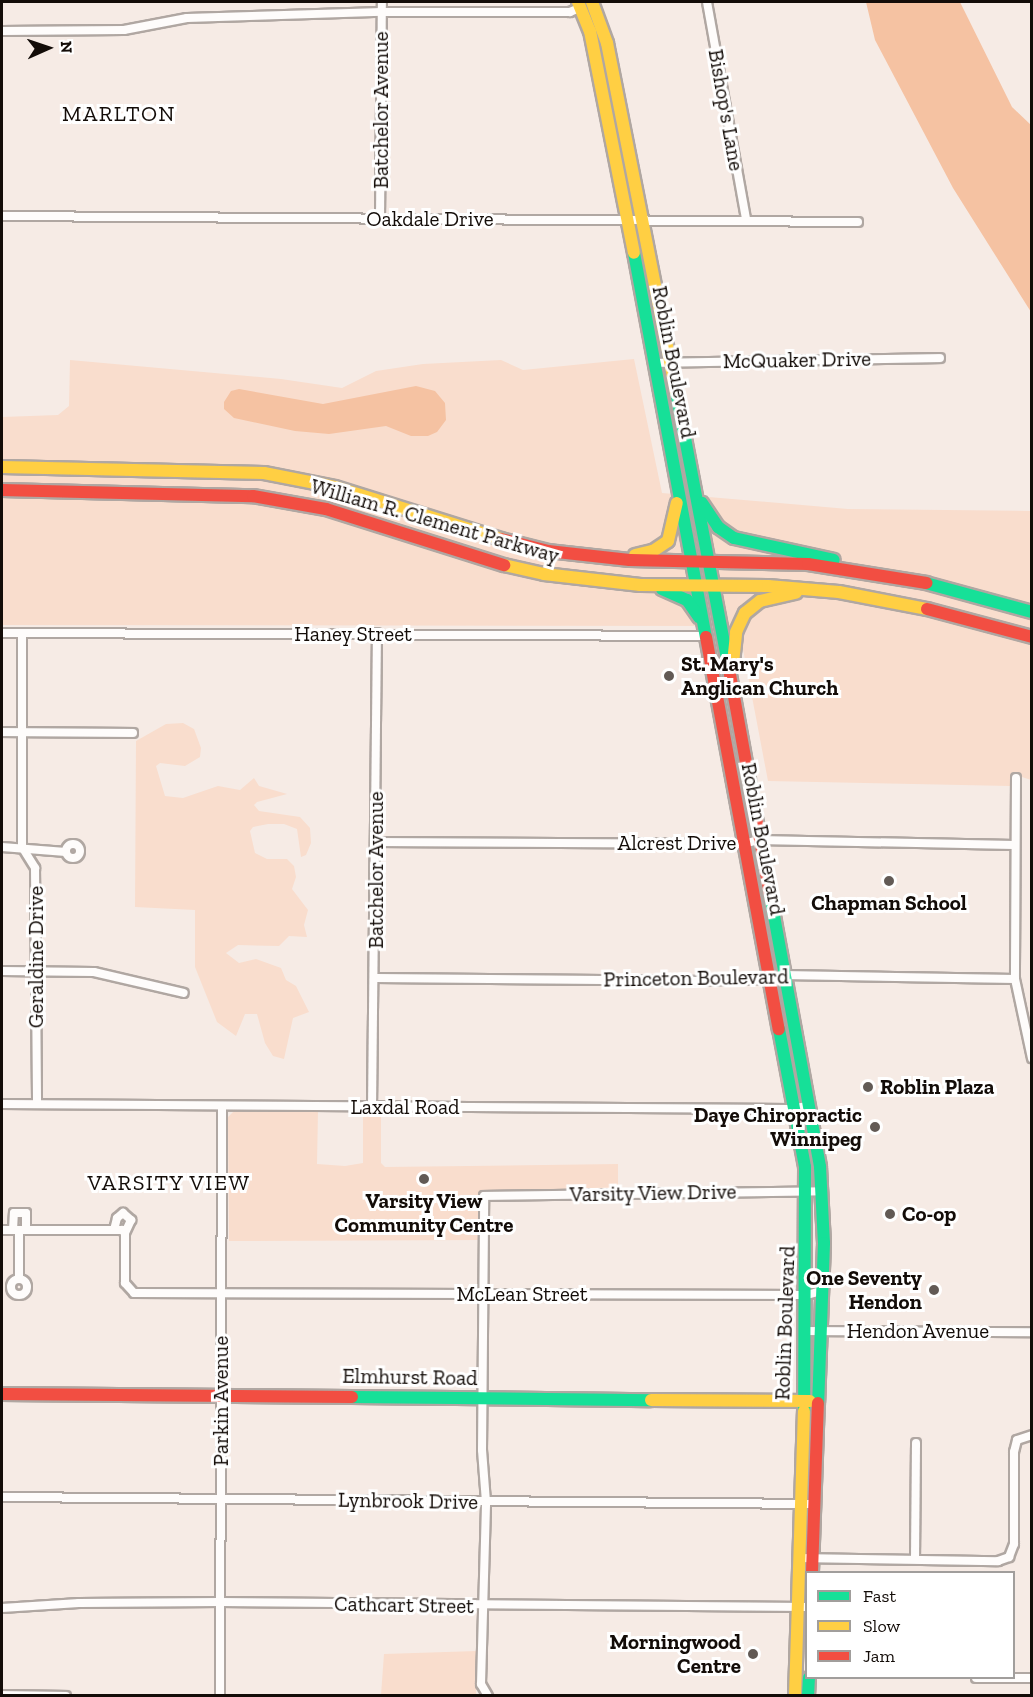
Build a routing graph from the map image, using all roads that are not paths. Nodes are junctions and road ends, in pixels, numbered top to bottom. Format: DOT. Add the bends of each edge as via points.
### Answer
graph roads {
  1 [pos="382,2"];
  2 [pos="707,2"];
  3 [pos="584,3"];
  4 [pos="382,12"];
  5 [pos="2,31"];
  6 [pos="2,216"];
  7 [pos="380,218"];
  8 [pos="746,218"];
  9 [pos="634,219"];
  10 [pos="858,222"];
  11 [pos="940,358"];
  12 [pos="669,362"];
  13 [pos="654,363"];
  14 [pos="2,467"];
  15 [pos="2,490"];
  16 [pos="678,493"];
  17 [pos="698,495"];
  18 [pos="613,559"];
  19 [pos="692,560"];
  20 [pos="710,561"];
  21 [pos="859,571"];
  22 [pos="640,585"];
  23 [pos="697,585"];
  24 [pos="713,585"];
  25 [pos="814,589"];
  26 [pos="1032,612"];
  27 [pos="700,621"];
  28 [pos="2,633"];
  29 [pos="22,633"];
  30 [pos="377,633"];
  31 [pos="704,636"];
  32 [pos="1032,637"];
  33 [pos="733,691"];
  34 [pos="2,732"];
  35 [pos="22,732"];
  36 [pos="133,733"];
  37 [pos="1016,778"];
  38 [pos="758,840"];
  39 [pos="375,842"];
  40 [pos="744,844"];
  41 [pos="1014,845"];
  42 [pos="2,847"];
  43 [pos="22,847"];
  44 [pos="66,852"];
  45 [pos="36,970"];
  46 [pos="2,971"];
  47 [pos="783,975"];
  48 [pos="376,978"];
  49 [pos="1015,979"];
  50 [pos="770,980"];
  51 [pos="184,993"];
  52 [pos="1032,1058"];
  53 [pos="2,1104"];
  54 [pos="37,1104"];
  55 [pos="222,1106"];
  56 [pos="808,1106"];
  57 [pos="372,1107"];
  58 [pos="794,1108"];
  59 [pos="807,1191"];
  60 [pos="822,1191"];
  61 [pos="2,1230"];
  62 [pos="19,1230"];
  63 [pos="114,1230"];
  64 [pos="125,1233"];
  65 [pos="19,1279"];
  66 [pos="821,1291"];
  67 [pos="221,1294"];
  68 [pos="485,1294"];
  69 [pos="807,1295"];
  70 [pos="805,1331"];
  71 [pos="822,1331"];
  72 [pos="1032,1332"];
  73 [pos="2,1394"];
  74 [pos="220,1395"];
  75 [pos="483,1398"];
  76 [pos="803,1401"];
  77 [pos="819,1401"];
  78 [pos="1032,1435"];
  79 [pos="916,1443"];
  80 [pos="2,1497"];
  81 [pos="221,1499"];
  82 [pos="486,1502"];
  83 [pos="800,1504"];
  84 [pos="815,1504"];
  85 [pos="798,1558"];
  86 [pos="813,1558"];
  87 [pos="915,1559"];
  88 [pos="812,1571"];
  89 [pos="220,1602"];
  90 [pos="482,1606"];
  91 [pos="802,1607"];
  92 [pos="2,1608"];
  93 [pos="1015,1678"];
  94 [pos="1032,1678"];
  95 [pos="809,1679"];
  96 [pos="2,1695"];
  97 [pos="66,1695"];
  98 [pos="220,1695"];
  99 [pos="488,1695"];
  100 [pos="795,1695"];
  101 [pos="808,1695"];
  1 -- 4 [label="street, Batchelor Avenue"];
  2 -- 8 [label="street, Bishop's Lane"];
  3 -- 4 [label="street" via="570,12"];
  3 -- 9 [label="main road, Roblin Boulevard" via="607,43"];
  4 -- 5 [label="street" via="187,18 124,30"];
  4 -- 7 [label="street, Batchelor Avenue"];
  6 -- 7 [label="street, Oakdale Drive"];
  7 -- 9 [label="street, Oakdale Drive"];
  8 -- 9 [label="street, Oakdale Drive"];
  8 -- 10 [label="street, Oakdale Drive"];
  9 -- 12 [label="main road, Roblin Boulevard"];
  9 -- 13 [label="main road, Roblin Boulevard"];
  11 -- 12 [label="street, McQuaker Drive"];
  12 -- 13 [label="street, McQuaker Drive"];
  12 -- 17 [label="main road, Roblin Boulevard"];
  13 -- 16 [label="main road, Roblin Boulevard"];
  14 -- 18 [label="main road, William R. Clement Parkway" via="207,469 293,478 366,496 525,546"];
  15 -- 22 [label="main road, William R. Clement Parkway" via="188,491 260,496 326,509 517,568 564,578"];
  16 -- 18 [label="main road" via="674,528 664,545"];
  16 -- 19 [label="main road, Roblin Boulevard"];
  17 -- 20 [label="main road, Roblin Boulevard"];
  17 -- 21 [label="main road" via="718,527 734,538 839,561"];
  18 -- 19 [label="main road, William R. Clement Parkway"];
  19 -- 20 [label="main road, William R. Clement Parkway"];
  19 -- 23 [label="main road, Roblin Boulevard"];
  20 -- 21 [label="main road, William R. Clement Parkway" via="808,564"];
  20 -- 24 [label="main road, Roblin Boulevard"];
  21 -- 26 [label="main road, William R. Clement Parkway" via="945,587"];
  22 -- 23 [label="main road, William R. Clement Parkway"];
  22 -- 27 [label="main road" via="682,596"];
  23 -- 24 [label="main road, William R. Clement Parkway"];
  23 -- 27 [label="main road, Roblin Boulevard"];
  24 -- 25 [label="main road, William R. Clement Parkway"];
  24 -- 33 [label="main road, Roblin Boulevard"];
  25 -- 32 [label="main road, William R. Clement Parkway" via="920,607"];
  25 -- 33 [label="main road" via="770,598 745,614 733,642"];
  27 -- 31 [label="main road, Roblin Boulevard"];
  28 -- 29 [label="street, Haney Street"];
  29 -- 30 [label="street, Haney Street"];
  29 -- 35 [label="street, Geraldine Drive"];
  30 -- 31 [label="street, Haney Street"];
  30 -- 39 [label="street, Batchelor Avenue"];
  31 -- 40 [label="main road, Roblin Boulevard"];
  33 -- 38 [label="main road, Roblin Boulevard"];
  34 -- 35 [label="street"];
  35 -- 36 [label="street"];
  35 -- 43 [label="street, Geraldine Drive"];
  37 -- 41 [label="street"];
  38 -- 40 [label="street, Alcrest Drive"];
  38 -- 41 [label="street, Alcrest Drive"];
  38 -- 47 [label="main road, Roblin Boulevard"];
  39 -- 40 [label="street, Alcrest Drive"];
  39 -- 48 [label="street, Batchelor Avenue"];
  40 -- 50 [label="main road, Roblin Boulevard"];
  41 -- 49 [label="street"];
  42 -- 43 [label="street"];
  43 -- 44 [label="street"];
  43 -- 45 [label="street, Geraldine Drive" via="35,868"];
  45 -- 46 [label="street"];
  45 -- 51 [label="street" via="94,972"];
  45 -- 54 [label="street, Geraldine Drive"];
  47 -- 49 [label="street, Princeton Boulevard"];
  47 -- 50 [label="street, Princeton Boulevard"];
  47 -- 56 [label="main road, Roblin Boulevard"];
  48 -- 50 [label="street, Princeton Boulevard"];
  48 -- 57 [label="street, Batchelor Avenue"];
  49 -- 52 [label="street"];
  50 -- 58 [label="main road, Roblin Boulevard"];
  53 -- 54 [label="street, Laxdal Road"];
  54 -- 55 [label="street, Laxdal Road"];
  55 -- 57 [label="street, Laxdal Road"];
  55 -- 67 [label="street, Parkin Avenue"];
  56 -- 58 [label="street, Laxdal Road"];
  56 -- 60 [label="main road, Roblin Boulevard"];
  57 -- 58 [label="street, Laxdal Road"];
  58 -- 59 [label="main road, Roblin Boulevard"];
  59 -- 60 [label="street, Varsity View Drive"];
  59 -- 68 [label="street, Varsity View Drive" via="484,1196"];
  59 -- 69 [label="main road, Roblin Boulevard"];
  60 -- 66 [label="main road, Roblin Boulevard"];
  61 -- 62 [label="street"];
  62 -- 63 [label="street"];
  62 -- 65 [label="street"];
  63 -- 64 [label="street"];
  63 -- 64 [label="street" via="123,1213 131,1220"];
  64 -- 67 [label="street, McLean Street" via="128,1290"];
  66 -- 69 [label="street, McLean Street"];
  66 -- 71 [label="main road, Roblin Boulevard"];
  67 -- 68 [label="street, McLean Street"];
  67 -- 74 [label="street, Parkin Avenue"];
  68 -- 69 [label="street, McLean Street"];
  68 -- 75 [label="street"];
  69 -- 70 [label="main road, Roblin Boulevard"];
  70 -- 71 [label="street, Hendon Avenue"];
  70 -- 76 [label="main road, Roblin Boulevard"];
  71 -- 72 [label="street, Hendon Avenue"];
  71 -- 77 [label="main road, Roblin Boulevard"];
  73 -- 74 [label="main road, Elmhurst Road"];
  74 -- 75 [label="main road, Elmhurst Road"];
  74 -- 81 [label="street, Parkin Avenue"];
  75 -- 76 [label="main road, Elmhurst Road"];
  75 -- 82 [label="street"];
  76 -- 77 [label="main road, Elmhurst Road"];
  76 -- 83 [label="main road, Roblin Boulevard"];
  77 -- 84 [label="main road, Roblin Boulevard"];
  78 -- 87 [label="street" via="1017,1440 1014,1452 1014,1544 1010,1557 998,1561"];
  79 -- 87 [label="street"];
  80 -- 81 [label="street, Lynbrook Drive"];
  81 -- 82 [label="street, Lynbrook Drive"];
  81 -- 89 [label="street, Parkin Avenue"];
  82 -- 83 [label="street, Lynbrook Drive"];
  82 -- 90 [label="street"];
  83 -- 84 [label="street, Lynbrook Drive"];
  83 -- 85 [label="main road, Roblin Boulevard"];
  84 -- 86 [label="main road, Roblin Boulevard"];
  85 -- 86 [label="street"];
  85 -- 91 [label="main road, Roblin Boulevard"];
  86 -- 87 [label="street"];
  86 -- 88 [label="main road, Roblin Boulevard"];
  89 -- 90 [label="street, Cathcart Street"];
  89 -- 92 [label="street, Cathcart Street"];
  89 -- 98 [label="street, Parkin Avenue"];
  90 -- 91 [label="street, Cathcart Street"];
  90 -- 99 [label="street" via="481,1684"];
  91 -- 100 [label="main road, Roblin Boulevard"];
  93 -- 94 [label="street"];
  95 -- 101 [label="main road"];
  96 -- 97 [label="street"];
}
